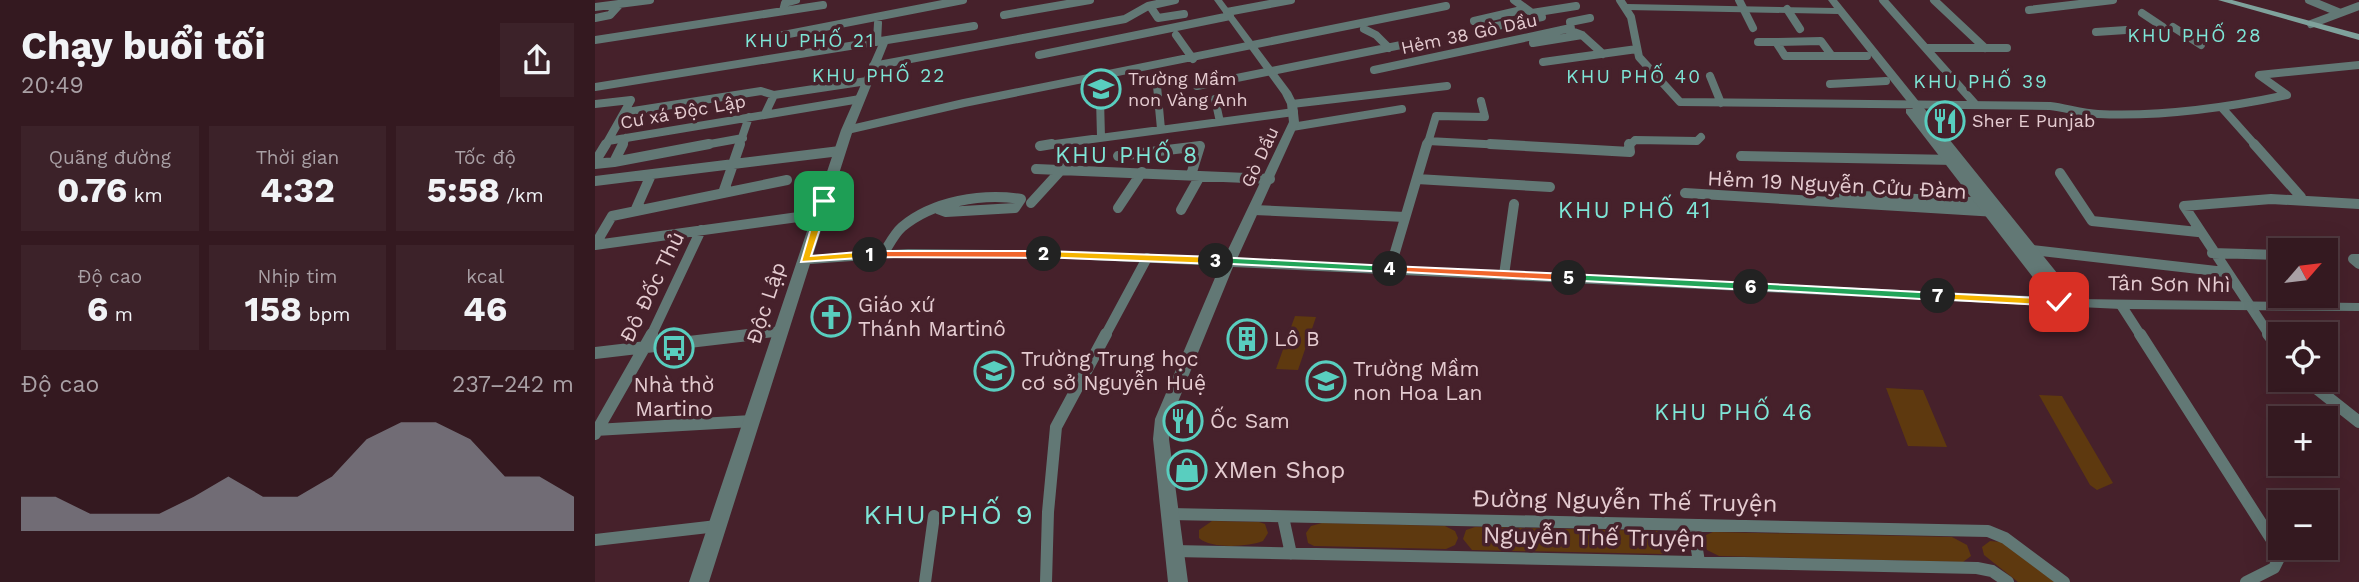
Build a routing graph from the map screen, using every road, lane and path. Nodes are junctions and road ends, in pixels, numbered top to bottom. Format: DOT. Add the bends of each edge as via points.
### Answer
graph roads {
  1 [pos="650,0"];
  2 [pos="796,0"];
  3 [pos="963,0"];
  4 [pos="1090,0"];
  5 [pos="1175,0"];
  6 [pos="1218,0"];
  7 [pos="1291,0"];
  8 [pos="1514,0"];
  9 [pos="1883,0"];
  10 [pos="1934,0"];
  11 [pos="2113,0"];
  12 [pos="2222,0"];
  13 [pos="2309,0"];
  14 [pos="624,2"];
  15 [pos="1623,3"];
  16 [pos="1147,4"];
  17 [pos="1676,4"];
  18 [pos="1742,4"];
  19 [pos="823,5"];
  20 [pos="1832,5"];
  21 [pos="595,6"];
  22 [pos="1445,6"];
  23 [pos="1576,6"];
  24 [pos="2359,6"];
  25 [pos="1787,9"];
  26 [pos="2029,10"];
  27 [pos="783,11"];
  28 [pos="2338,12"];
  29 [pos="1534,13"];
  30 [pos="2142,13"];
  31 [pos="1184,14"];
  32 [pos="1229,14"];
  33 [pos="1004,15"];
  34 [pos="595,18"];
  35 [pos="1590,18"];
  36 [pos="1474,21"];
  37 [pos="878,23"];
  38 [pos="2311,24"];
  39 [pos="974,26"];
  40 [pos="2163,27"];
  41 [pos="2173,27"];
  42 [pos="1753,28"];
  43 [pos="1364,29"];
  44 [pos="1482,29"];
  45 [pos="1571,29"];
  46 [pos="1800,29"];
  47 [pos="1560,30"];
  48 [pos="2126,30"];
  49 [pos="2096,32"];
  50 [pos="1175,35"];
  51 [pos="1582,35"];
  52 [pos="2359,37"];
  53 [pos="768,38"];
  54 [pos="595,40"];
  55 [pos="880,42"];
  56 [pos="1416,42"];
  57 [pos="1758,42"];
  58 [pos="1776,42"];
  59 [pos="1532,44"];
  60 [pos="2201,45"];
  61 [pos="1252,47"];
  62 [pos="1389,48"];
  63 [pos="1927,48"];
  64 [pos="1985,48"];
  65 [pos="2007,48"];
  66 [pos="1637,49"];
  67 [pos="1603,54"];
  68 [pos="1039,55"];
  69 [pos="1867,55"];
  70 [pos="1832,56"];
  71 [pos="1192,59"];
  72 [pos="1543,62"];
  73 [pos="2359,65"];
  74 [pos="873,66"];
  75 [pos="1374,70"];
  76 [pos="1270,72"];
  77 [pos="1710,76"];
  78 [pos="867,81"];
  79 [pos="1887,81"];
  80 [pos="1830,83"];
  81 [pos="1157,86"];
  82 [pos="1196,86"];
  83 [pos="1447,86"];
  84 [pos="595,87"];
  85 [pos="774,95"];
  86 [pos="1356,96"];
  87 [pos="860,99"];
  88 [pos="1100,99"];
  89 [pos="1215,99"];
  90 [pos="1481,102"];
  91 [pos="1721,103"];
  92 [pos="595,104"];
  93 [pos="1912,105"];
  94 [pos="1976,105"];
  95 [pos="1293,108"];
  96 [pos="1402,109"];
  97 [pos="2223,109"];
  98 [pos="627,112"];
  99 [pos="765,114"];
  100 [pos="1367,114"];
  101 [pos="749,117"];
  102 [pos="1220,122"];
  103 [pos="1293,127"];
  104 [pos="847,130"];
  105 [pos="1161,130"];
  106 [pos="1101,137"];
  107 [pos="1701,137"];
  108 [pos="625,138"];
  109 [pos="743,138"];
  110 [pos="608,141"];
  111 [pos="1428,141"];
  112 [pos="1040,146"];
  113 [pos="841,151"];
  114 [pos="1118,156"];
  115 [pos="1741,156"];
  116 [pos="1946,159"];
  117 [pos="1960,160"];
  118 [pos="614,162"];
  119 [pos="595,163"];
  120 [pos="735,164"];
  121 [pos="1063,168"];
  122 [pos="1036,169"];
  123 [pos="1142,173"];
  124 [pos="2060,173"];
  125 [pos="651,175"];
  126 [pos="1196,176"];
  127 [pos="1270,179"];
  128 [pos="1417,179"];
  129 [pos="787,180"];
  130 [pos="595,181"];
  131 [pos="1550,187"];
  132 [pos="723,193"];
  133 [pos="1685,193"];
  134 [pos="2301,197"];
  135 [pos="922,202"];
  136 [pos="1514,204"];
  137 [pos="2359,204"];
  138 [pos="1118,208"];
  139 [pos="1991,208"];
  140 [pos="1181,210"];
  141 [pos="1254,210"];
  142 [pos="635,211"];
  143 [pos="820,214"];
  144 [pos="920,214"];
  145 [pos="1405,218"];
  146 [pos="701,230"];
  147 [pos="2198,232"];
  148 [pos="595,245"];
  149 [pos="2032,250"];
  150 [pos="2212,253"];
  151 [pos="883,254"];
  152 [pos="2268,255"];
  153 [pos="1147,258"];
  154 [pos="805,260"];
  155 [pos="1229,261"];
  156 [pos="1390,269"];
  157 [pos="2225,272"];
  158 [pos="1504,275"];
  159 [pos="2059,302"];
  160 [pos="2074,303"];
  161 [pos="2121,305"];
  162 [pos="2248,307"];
  163 [pos="2359,307"];
  164 [pos="782,331"];
  165 [pos="2268,333"];
  166 [pos="646,346"];
  167 [pos="595,353"];
  168 [pos="2321,392"];
  169 [pos="752,421"];
  170 [pos="2359,422"];
  171 [pos="596,431"];
  172 [pos="1170,514"];
  173 [pos="935,516"];
  174 [pos="1283,517"];
  175 [pos="1693,525"];
  176 [pos="717,526"];
  177 [pos="595,540"];
  178 [pos="1174,551"];
  179 [pos="1291,554"];
  180 [pos="1699,562"];
  181 [pos="699,582"];
  182 [pos="925,582"];
  183 [pos="1046,582"];
  184 [pos="1178,582"];
  185 [pos="2008,582"];
  186 [pos="2064,582"];
  187 [pos="2246,582"];
  1 -- 14 [label="street"];
  2 -- 27 [label="street" via="785,4"];
  3 -- 53 [label="street"];
  4 -- 33 [label="street"];
  5 -- 16 [label="street"];
  6 -- 32 [label="street, Gò Dầu"];
  7 -- 32 [label="street"];
  8 -- 29 [label="street"];
  9 -- 63 [label="street"];
  10 -- 64 [label="street"];
  11 -- 26 [label="street"];
  12 -- 38 [label="main road"];
  13 -- 28 [label="street"];
  14 -- 21 [label="street"];
  14 -- 34 [label="street" via="610,15"];
  15 -- 17 [label="street"];
  15 -- 66 [label="street"];
  16 -- 31 [label="street" via="1158,18"];
  16 -- 74 [label="street" via="1130,16"];
  17 -- 18 [label="street"];
  18 -- 25 [label="street"];
  18 -- 42 [label="street"];
  19 -- 27 [label="street"];
  20 -- 25 [label="street"];
  20 -- 69 [label="street"];
  20 -- 93 [label="street"];
  22 -- 61 [label="street"];
  23 -- 29 [label="street"];
  24 -- 28 [label="street"];
  25 -- 46 [label="street"];
  27 -- 54 [label="street"];
  28 -- 38 [label="street"];
  29 -- 36 [label="street"];
  29 -- 44 [label="street"];
  29 -- 47 [label="street"];
  30 -- 40 [label="street"];
  32 -- 61 [label="street, Gò Dầu"];
  32 -- 68 [label="street"];
  35 -- 45 [label="street" via="1570,22"];
  37 -- 55 [label="street"];
  38 -- 52 [label="main road"];
  39 -- 55 [label="street"];
  41 -- 60 [label="street"];
  43 -- 62 [label="street"];
  45 -- 47 [label="street, Hẻm 38 Gò Dầu"];
  45 -- 51 [label="street"];
  47 -- 75 [label="street, Hẻm 38 Gò Dầu"];
  48 -- 49 [label="street"];
  50 -- 71 [label="street"];
  51 -- 59 [label="street"];
  51 -- 67 [label="street"];
  55 -- 74 [label="street, Độc Lập"];
  55 -- 84 [label="street"];
  56 -- 62 [label="street"];
  57 -- 58 [label="street"];
  58 -- 70 [label="street" via="1821,41"];
  58 -- 70 [label="street" via="1785,56"];
  61 -- 71 [label="street"];
  61 -- 76 [label="street, Gò Dầu"];
  62 -- 76 [label="street"];
  63 -- 64 [label="street"];
  63 -- 94 [label="street"];
  64 -- 65 [label="street"];
  66 -- 67 [label="street"];
  66 -- 91 [label="street" via="1680,102"];
  67 -- 72 [label="street"];
  69 -- 70 [label="street"];
  69 -- 79 [label="street"];
  71 -- 104 [label="street"];
  73 -- 97 [label="street" via="2259,75 2287,95"];
  74 -- 78 [label="street, Độc Lập"];
  76 -- 82 [label="street"];
  76 -- 95 [label="street, Gò Dầu"];
  77 -- 91 [label="street"];
  78 -- 85 [label="street"];
  78 -- 87 [label="street, Độc Lập"];
  79 -- 80 [label="street"];
  79 -- 93 [label="street"];
  81 -- 105 [label="street"];
  83 -- 86 [label="street"];
  85 -- 98 [label="street" via="768,91 746,93"];
  85 -- 99 [label="street"];
  86 -- 95 [label="street"];
  86 -- 100 [label="street"];
  87 -- 99 [label="street, Cư xá Độc Lập"];
  87 -- 104 [label="street, Độc Lập"];
  88 -- 106 [label="street"];
  89 -- 102 [label="street"];
  90 -- 111 [label="street" via="1485,117 1436,116"];
  91 -- 93 [label="street"];
  92 -- 98 [label="street" via="631,100"];
  93 -- 94 [label="street"];
  93 -- 116 [label="street"];
  93 -- 117 [label="street"];
  94 -- 97 [label="street" via="2050,106 2139,115"];
  95 -- 102 [label="street"];
  95 -- 103 [label="street, Gò Dầu"];
  96 -- 100 [label="street"];
  97 -- 134 [label="street"];
  98 -- 110 [label="street"];
  99 -- 101 [label="street, Cư xá Độc Lập"];
  100 -- 103 [label="street"];
  101 -- 108 [label="street, Cư xá Độc Lập"];
  101 -- 109 [label="street"];
  102 -- 105 [label="street"];
  103 -- 127 [label="street, Gò Dầu"];
  104 -- 113 [label="street, Độc Lập"];
  105 -- 106 [label="street"];
  106 -- 112 [label="street"];
  107 -- 111 [label="street" via="1697,141 1635,140 1629,144 1630,152"];
  108 -- 110 [label="street, Cư xá Độc Lập"];
  108 -- 118 [label="street"];
  109 -- 118 [label="street"];
  109 -- 120 [label="street"];
  110 -- 119 [label="street"];
  111 -- 128 [label="street"];
  113 -- 120 [label="street"];
  113 -- 143 [label="street, Độc Lập"];
  114 -- 126 [label="street" via="1200,146"];
  115 -- 116 [label="street"];
  116 -- 117 [label="street"];
  116 -- 139 [label="street"];
  117 -- 139 [label="street"];
  118 -- 119 [label="street"];
  120 -- 125 [label="street"];
  120 -- 132 [label="street"];
  121 -- 122 [label="street"];
  121 -- 123 [label="street"];
  121 -- 144 [label="street" via="1026,201 1008,195 987,197"];
  123 -- 126 [label="street"];
  123 -- 138 [label="street"];
  124 -- 147 [label="street" via="2097,223"];
  125 -- 130 [label="street"];
  125 -- 142 [label="street"];
  126 -- 127 [label="street"];
  126 -- 140 [label="street"];
  127 -- 141 [label="street, Gò Dầu"];
  128 -- 131 [label="street"];
  128 -- 145 [label="street"];
  129 -- 132 [label="street"];
  132 -- 142 [label="street"];
  133 -- 139 [label="street, Hẻm 19 Nguyễn Cửu Đàm"];
  134 -- 137 [label="street"];
  134 -- 147 [label="street" via="2183,206"];
  135 -- 144 [label="street"];
  136 -- 158 [label="street"];
  139 -- 149 [label="street"];
  139 -- 159 [label="street"];
  141 -- 145 [label="street"];
  141 -- 155 [label="street, Gò Dầu"];
  142 -- 148 [label="street" via="612,216"];
  143 -- 146 [label="street"];
  143 -- 154 [label="street, Độc Lập"];
  144 -- 151 [label="street" via="899,229"];
  145 -- 156 [label="street"];
  146 -- 148 [label="street"];
  146 -- 166 [label="street, Đô Đốc Thủ"];
  147 -- 150 [label="street"];
  149 -- 157 [label="street"];
  149 -- 160 [label="street"];
  150 -- 152 [label="street"];
  150 -- 157 [label="street"];
  151 -- 153 [label="street, Tân Sơn Nhì"];
  151 -- 154 [label="street, Tân Sơn Nhì"];
  153 -- 155 [label="street, Tân Sơn Nhì"];
  153 -- 183 [label="street" via="1058,421"];
  154 -- 164 [label="street, Độc Lập"];
  155 -- 156 [label="street, Tân Sơn Nhì"];
  155 -- 172 [label="street, Gò Dầu" via="1163,419"];
  156 -- 158 [label="street, Tân Sơn Nhì"];
  157 -- 162 [label="street"];
  158 -- 159 [label="street, Tân Sơn Nhì"];
  159 -- 160 [label="street, Tân Sơn Nhì"];
  160 -- 161 [label="street, Tân Sơn Nhì"];
  161 -- 162 [label="street, Tân Sơn Nhì"];
  161 -- 187 [label="street" via="2277,548 2280,556 2274,568"];
  162 -- 163 [label="street, Tân Sơn Nhì"];
  162 -- 165 [label="street"];
  164 -- 166 [label="street"];
  164 -- 169 [label="street, Độc Lập"];
  166 -- 167 [label="street"];
  166 -- 171 [label="street, Đô Đốc Thủ"];
  168 -- 170 [label="street"];
  169 -- 171 [label="street"];
  169 -- 176 [label="street, Độc Lập"];
  172 -- 174 [label="street, Đường Nguyễn Thế Truyện"];
  172 -- 178 [label="street, Gò Dầu"];
  173 -- 182 [label="street"];
  174 -- 175 [label="street, Đường Nguyễn Thế Truyện"];
  174 -- 179 [label="street"];
  175 -- 180 [label="street"];
  175 -- 186 [label="street, Đường Nguyễn Thế Truyện" via="1988,531 2005,538"];
  176 -- 177 [label="street"];
  176 -- 181 [label="street, Độc Lập"];
  178 -- 179 [label="street, Nguyễn Thế Truyện"];
  178 -- 184 [label="street, Gò Dầu"];
  179 -- 180 [label="street, Nguyễn Thế Truyện"];
  180 -- 185 [label="street, Nguyễn Thế Truyện" via="1980,569"];
}
